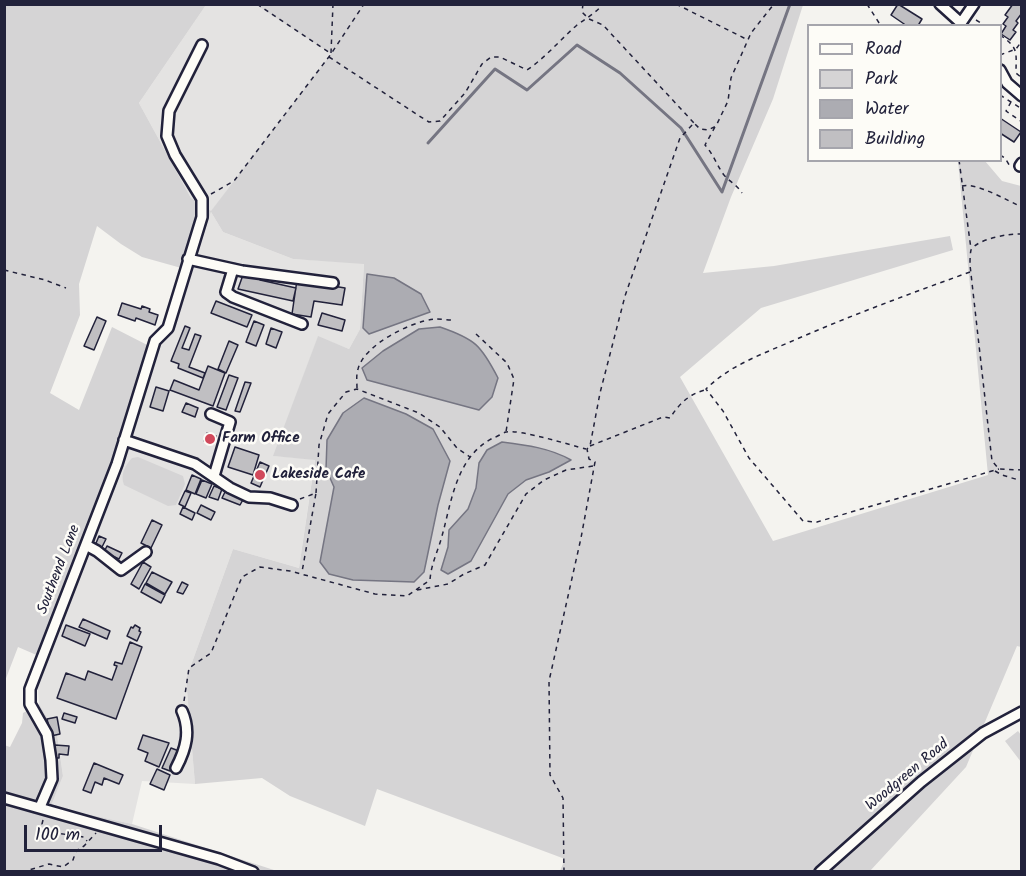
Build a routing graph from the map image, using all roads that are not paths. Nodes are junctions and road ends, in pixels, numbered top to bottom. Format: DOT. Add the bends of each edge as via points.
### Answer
graph roads {
  1 [pos="940,4"];
  2 [pos="974,4"];
  3 [pos="964,21"];
  4 [pos="202,45"];
  5 [pos="1002,74"];
  6 [pos="1022,96"];
  7 [pos="188,259"];
  8 [pos="234,269"];
  9 [pos="333,283"];
  10 [pos="302,324"];
  11 [pos="211,414"];
  12 [pos="124,440"];
  13 [pos="214,476"];
  14 [pos="292,505"];
  15 [pos="86,545"];
  16 [pos="146,552"];
  17 [pos="182,711"];
  18 [pos="1022,712"];
  19 [pos="176,768"];
  20 [pos="4,798"];
  21 [pos="41,807"];
  22 [pos="253,872"];
  23 [pos="820,872"];
  1 -- 3 [label="street"];
  2 -- 3 [label="street"];
  4 -- 7 [label="street, Southend Lane" via="169,111 168,136 175,155 202,199 202,217"];
  5 -- 6 [label="street"];
  7 -- 8 [label="street"];
  7 -- 12 [label="street, Southend Lane" via="168,328 155,341"];
  8 -- 9 [label="street"];
  8 -- 10 [label="street" via="226,292 232,297"];
  11 -- 13 [label="street" via="230,422"];
  12 -- 13 [label="street" via="195,464"];
  12 -- 15 [label="street, Southend Lane"];
  13 -- 14 [label="street" via="249,497"];
  15 -- 16 [label="street" via="121,570"];
  15 -- 21 [label="street, Southend Lane" via="30,689 30,704 47,734 51,760 52,779"];
  17 -- 19 [label="street" via="186,746"];
  18 -- 23 [label="street, Woodgreen Road" via="983,733 921,782"];
  20 -- 21 [label="street"];
  21 -- 22 [label="street"];
}
